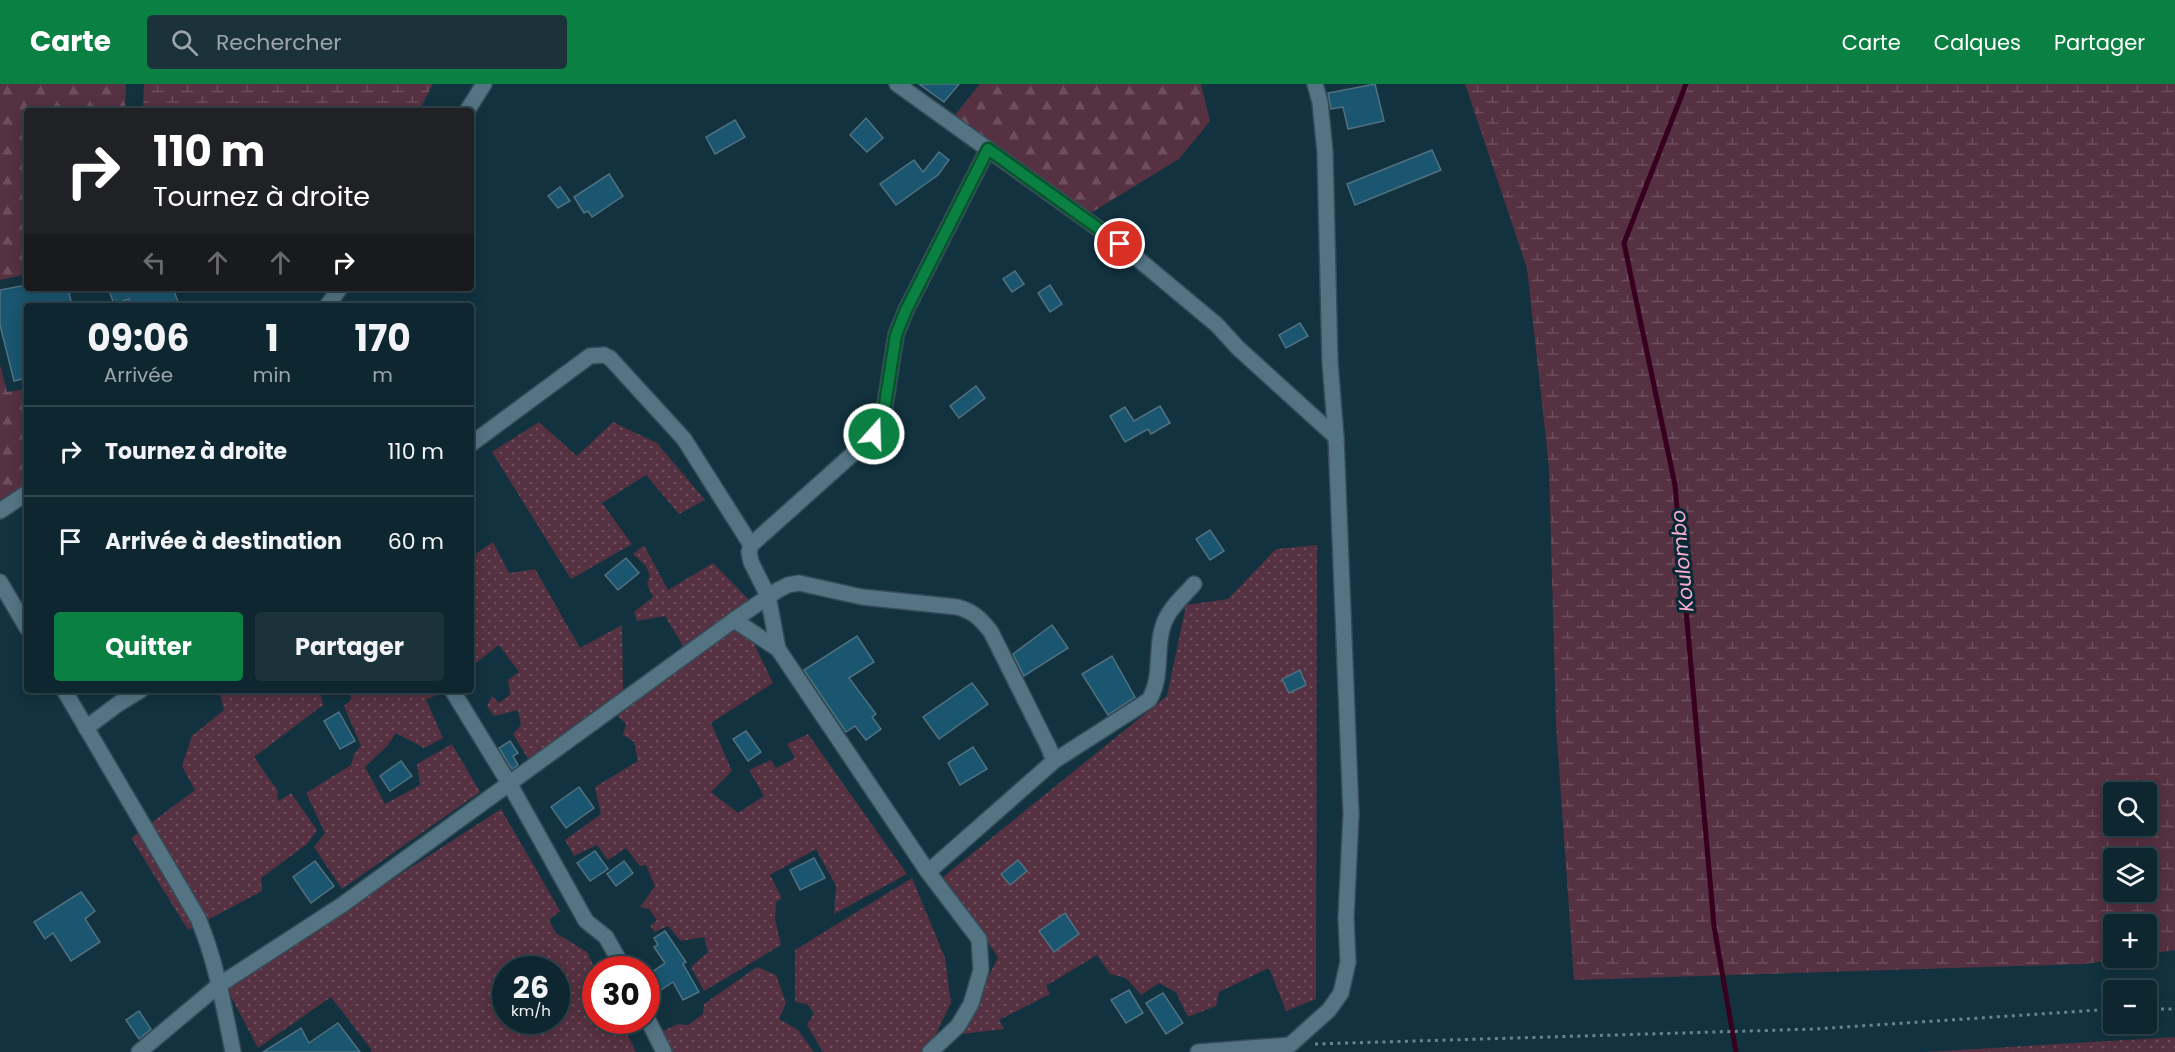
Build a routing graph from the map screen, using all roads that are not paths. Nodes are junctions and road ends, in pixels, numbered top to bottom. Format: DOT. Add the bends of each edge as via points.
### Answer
graph roads {
  1 [pos="484,84"];
  2 [pos="897,84"];
  3 [pos="1315,84"];
  4 [pos="469,108"];
  5 [pos="988,149"];
  6 [pos="1336,437"];
  7 [pos="474,442"];
  8 [pos="24,495"];
  9 [pos="0,511"];
  10 [pos="751,545"];
  11 [pos="0,582"];
  12 [pos="1194,584"];
  13 [pos="768,596"];
  14 [pos="734,620"];
  15 [pos="24,623"];
  16 [pos="778,649"];
  17 [pos="65,693"];
  18 [pos="136,693"];
  19 [pos="454,693"];
  20 [pos="86,728"];
  21 [pos="1054,761"];
  22 [pos="509,783"];
  23 [pos="928,872"];
  24 [pos="616,956"];
  25 [pos="219,985"];
  26 [pos="655,1034"];
  27 [pos="139,1052"];
  28 [pos="233,1052"];
  29 [pos="664,1052"];
  30 [pos="930,1052"];
  31 [pos="1198,1052"];
  1 -- 4 [label="street"];
  2 -- 5 [label="street"];
  3 -- 6 [label="street" via="1325,152 1330,363"];
  5 -- 6 [label="street" via="1120,244 1217,325"];
  5 -- 10 [label="street" via="896,335 882,424"];
  6 -- 31 [label="street" via="1351,814 1348,962 1341,993 1329,1010 1290,1045"];
  7 -- 10 [label="street" via="590,356 604,355 684,439"];
  8 -- 9 [label="street"];
  10 -- 13 [label="street" via="751,562"];
  11 -- 15 [label="street"];
  12 -- 21 [label="street" via="1171,609 1162,626 1155,690 1149,700"];
  13 -- 14 [label="street"];
  13 -- 16 [label="street"];
  13 -- 21 [label="street" via="788,585 799,584 862,597 970,610 991,632"];
  14 -- 16 [label="street"];
  14 -- 22 [label="street"];
  16 -- 23 [label="street"];
  17 -- 20 [label="street"];
  18 -- 20 [label="street"];
  19 -- 22 [label="street"];
  20 -- 25 [label="street" via="198,918"];
  21 -- 23 [label="street"];
  22 -- 24 [label="street" via="582,915 606,938"];
  22 -- 25 [label="street" via="312,927"];
  23 -- 30 [label="street" via="979,939 981,970 971,1004 958,1026"];
  25 -- 27 [label="street"];
  25 -- 28 [label="street"];
  26 -- 29 [label="street"];
}
